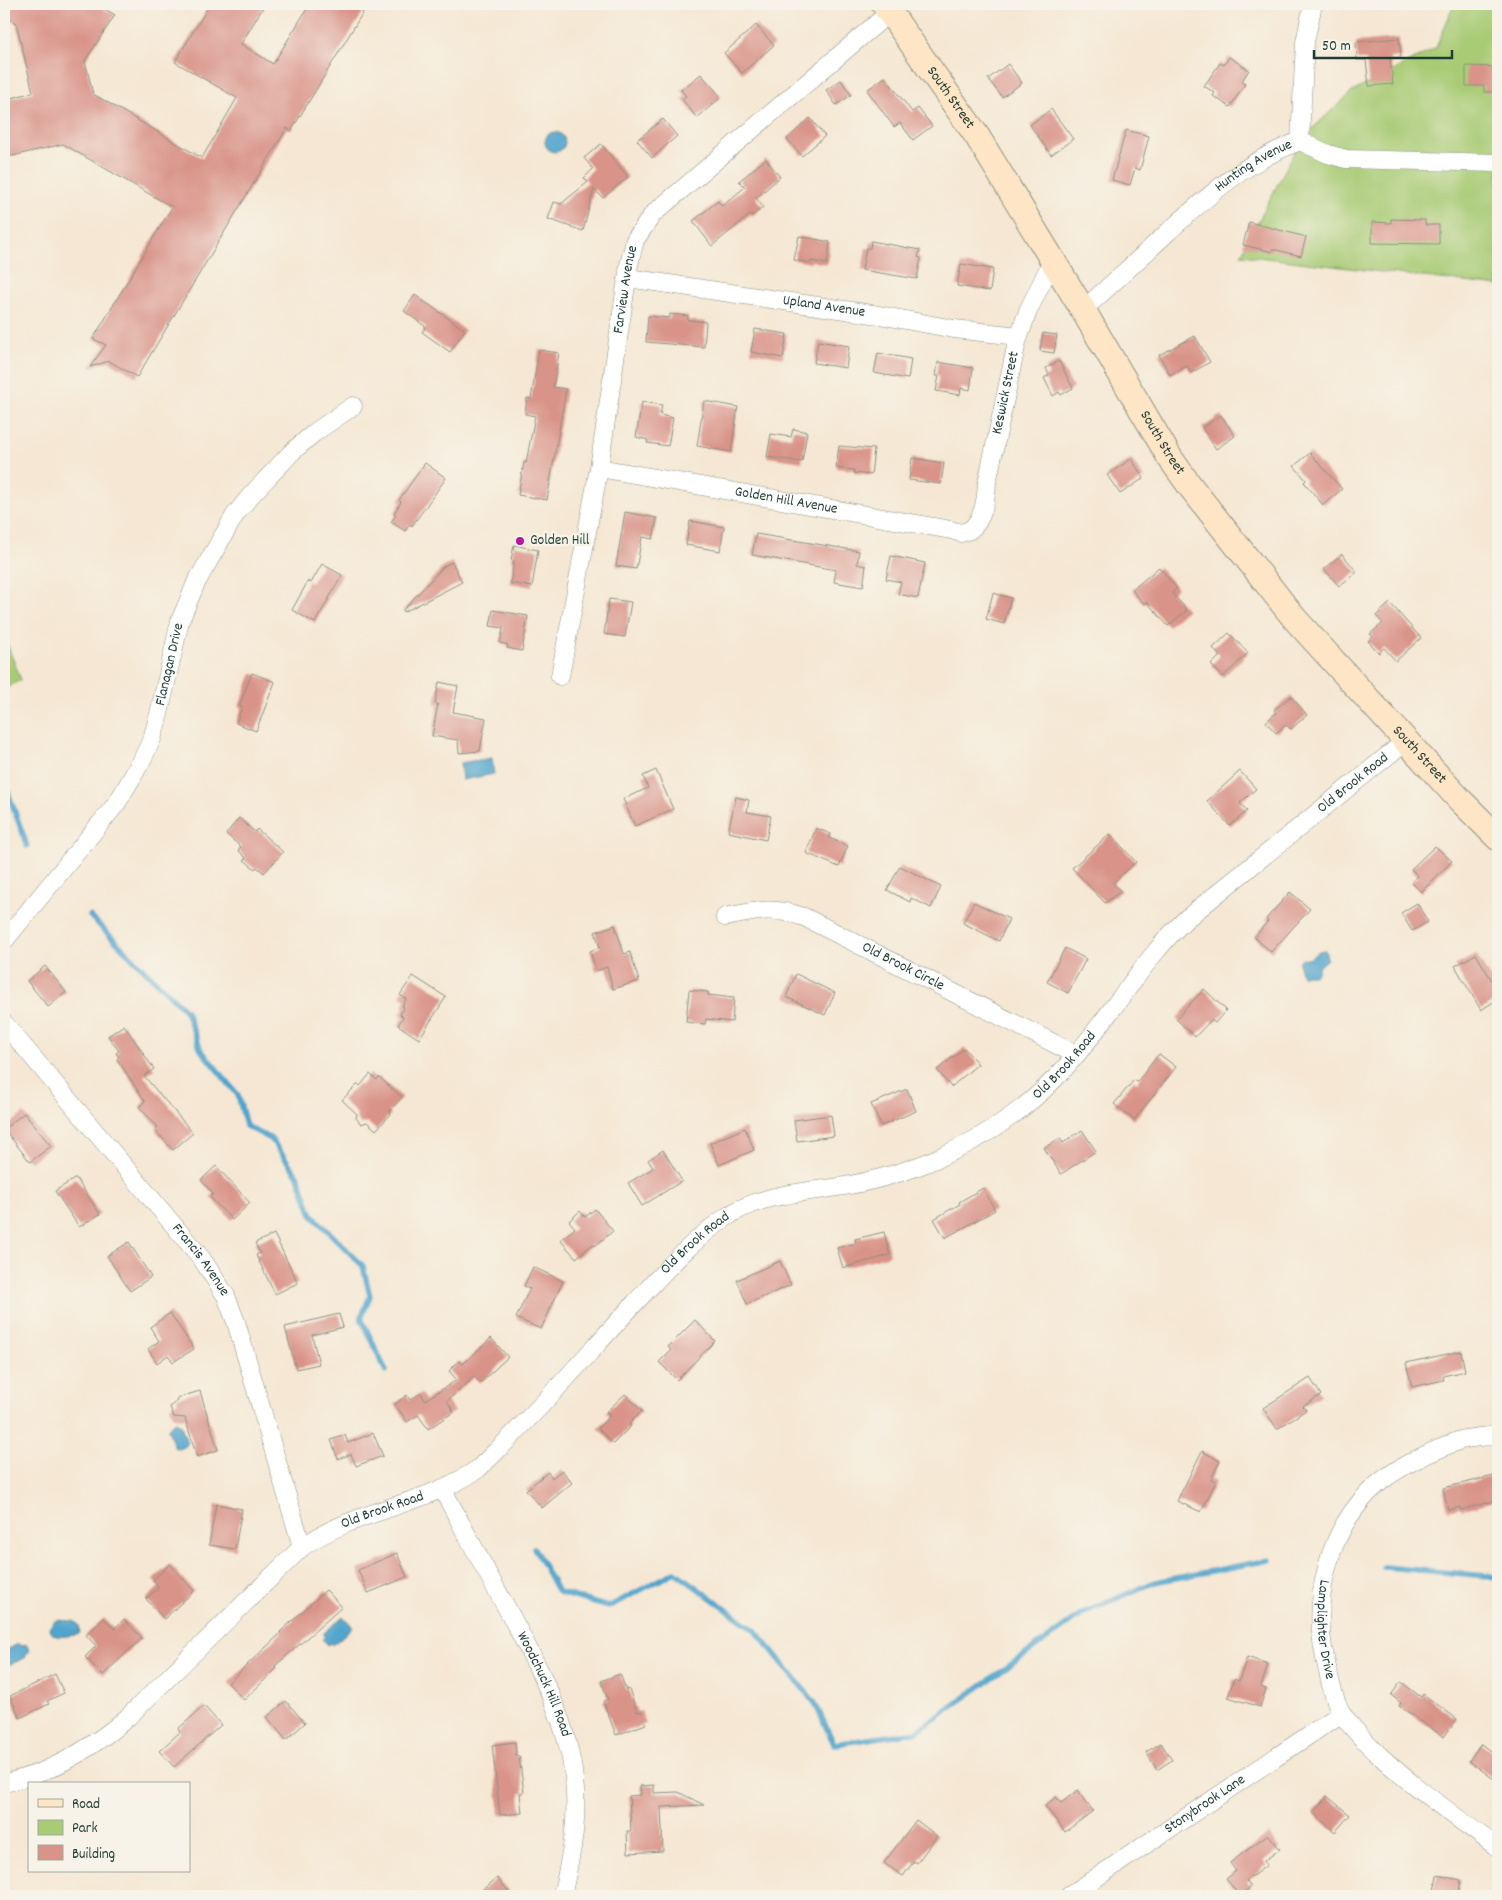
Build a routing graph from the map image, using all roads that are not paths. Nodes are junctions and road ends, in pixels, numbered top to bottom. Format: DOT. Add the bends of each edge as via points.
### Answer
graph roads {
  1 [pos="1314,4"];
  2 [pos="887,8"];
  3 [pos="1300,141"];
  4 [pos="1498,162"];
  5 [pos="1053,259"];
  6 [pos="628,278"];
  7 [pos="1083,310"];
  8 [pos="1019,336"];
  9 [pos="353,406"];
  10 [pos="599,468"];
  11 [pos="972,529"];
  12 [pos="560,676"];
  13 [pos="1407,740"];
  14 [pos="1498,838"];
  15 [pos="725,918"];
  16 [pos="4,941"];
  17 [pos="4,1023"];
  18 [pos="1075,1054"];
  19 [pos="1498,1435"];
  20 [pos="443,1490"];
  21 [pos="302,1547"];
  22 [pos="1342,1713"];
  23 [pos="4,1783"];
  24 [pos="1498,1848"];
  25 [pos="561,1896"];
  26 [pos="1069,1896"];
  1 -- 3 [label="street" via="1305,42"];
  2 -- 5 [label="street, South Street" via="977,136"];
  2 -- 6 [label="street, Farview Avenue" via="650,217 633,244"];
  3 -- 4 [label="street, Hunting Avenue" via="1346,159"];
  3 -- 7 [label="street, Hunting Avenue" via="1250,165 1213,191"];
  5 -- 7 [label="street, South Street"];
  5 -- 8 [label="street, Keswick Street"];
  6 -- 8 [label="street, Upland Avenue" via="954,329"];
  6 -- 10 [label="street, Farview Avenue"];
  7 -- 13 [label="street, South Street" via="1170,458 1190,486 1295,619"];
  8 -- 11 [label="street, Keswick Street" via="985,502"];
  9 -- 16 [label="street, Flanagan Drive" via="293,451 235,515 196,583 180,621 159,714 141,762 117,803"];
  10 -- 11 [label="street, Golden Hill Avenue" via="956,532"];
  10 -- 12 [label="street, Farview Avenue"];
  13 -- 14 [label="street, South Street"];
  13 -- 18 [label="street, Old Brook Road" via="1186,919 1158,948"];
  15 -- 18 [label="street, Old Brook Circle" via="768,909 804,917"];
  17 -- 21 [label="street, Francis Avenue" via="202,1259 226,1296 248,1358"];
  18 -- 20 [label="street, Old Brook Road" via="1053,1080 1016,1113 940,1157 863,1183 769,1198 728,1216 671,1264 488,1460 462,1481"];
  19 -- 22 [label="street, Lamplighter Drive" via="1461,1440 1394,1472 1369,1491 1341,1530 1327,1564 1320,1621 1333,1692"];
  20 -- 21 [label="street, Old Brook Road" via="354,1520 320,1534"];
  20 -- 25 [label="street, Woodchuck Hill Road" via="534,1660 558,1711 570,1751 576,1791 574,1838"];
  21 -- 23 [label="street, Old Brook Road" via="104,1738 49,1769"];
  22 -- 24 [label="street, Lamplighter Drive" via="1398,1773"];
  22 -- 26 [label="street, Stonybrook Lane"];
}
